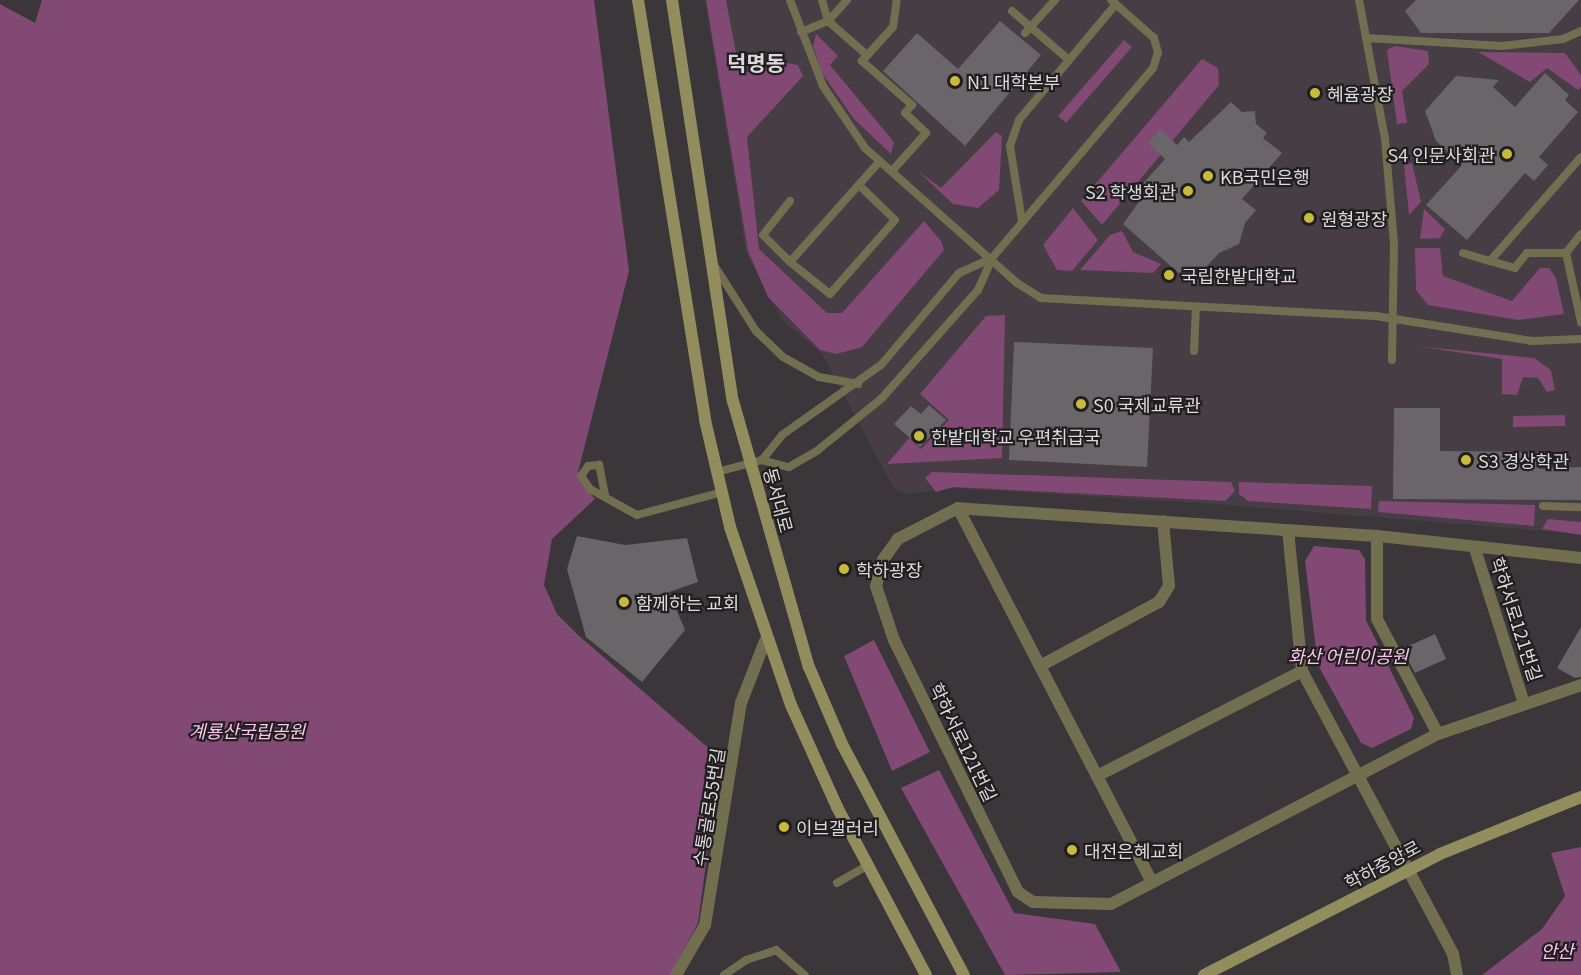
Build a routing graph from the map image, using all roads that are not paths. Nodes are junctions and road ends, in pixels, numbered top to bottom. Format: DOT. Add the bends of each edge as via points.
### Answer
graph roads {
  1 [pos="638,0"];
  2 [pos="672,0"];
  3 [pos="790,0"];
  4 [pos="822,0"];
  5 [pos="847,0"];
  6 [pos="897,0"];
  7 [pos="1055,0"];
  8 [pos="1359,0"];
  9 [pos="1113,2"];
  10 [pos="1012,11"];
  11 [pos="828,21"];
  12 [pos="1028,30"];
  13 [pos="1581,30"];
  14 [pos="801,32"];
  15 [pos="1366,38"];
  16 [pos="867,55"];
  17 [pos="1069,60"];
  18 [pos="1581,158"];
  19 [pos="880,161"];
  20 [pos="892,171"];
  21 [pos="860,186"];
  22 [pos="790,201"];
  23 [pos="1022,221"];
  24 [pos="1581,234"];
  25 [pos="1463,253"];
  26 [pos="1566,253"];
  27 [pos="992,258"];
  28 [pos="1490,261"];
  29 [pos="711,262"];
  30 [pos="790,262"];
  31 [pos="1196,307"];
  32 [pos="1394,317"];
  33 [pos="1581,322"];
  34 [pos="1581,339"];
  35 [pos="1194,351"];
  36 [pos="1392,360"];
  37 [pos="858,384"];
  38 [pos="756,462"];
  39 [pos="717,472"];
  40 [pos="722,492"];
  41 [pos="605,495"];
  42 [pos="1543,506"];
  43 [pos="958,507"];
  44 [pos="1581,507"];
  45 [pos="1163,520"];
  46 [pos="1288,530"];
  47 [pos="1377,536"];
  48 [pos="1475,549"];
  49 [pos="1581,558"];
  50 [pos="765,641"];
  51 [pos="1040,666"];
  52 [pos="1302,671"];
  53 [pos="1581,684"];
  54 [pos="1523,700"];
  55 [pos="1438,734"];
  56 [pos="1357,774"];
  57 [pos="1097,776"];
  58 [pos="1581,797"];
  59 [pos="868,866"];
  60 [pos="1410,870"];
  61 [pos="1151,881"];
  62 [pos="837,883"];
  63 [pos="1457,972"];
  64 [pos="675,975"];
  65 [pos="724,975"];
  66 [pos="805,975"];
  67 [pos="926,975"];
  68 [pos="964,975"];
  69 [pos="1204,975"];
  70 [pos="1444,975"];
  1 -- 39 [label="street"];
  2 -- 29 [label="street, 동서대로"];
  3 -- 14 [label="lane"];
  4 -- 11 [label="lane"];
  5 -- 11 [label="lane"];
  6 -- 16 [label="lane" via="893,27"];
  7 -- 12 [label="lane"];
  8 -- 15 [label="lane"];
  9 -- 17 [label="lane"];
  9 -- 23 [label="lane" via="1154,38 1158,53 1153,68"];
  10 -- 12 [label="lane"];
  11 -- 14 [label="lane"];
  11 -- 16 [label="lane"];
  12 -- 17 [label="lane"];
  13 -- 15 [label="lane" via="1563,39 1502,46"];
  14 -- 19 [label="lane" via="823,86"];
  15 -- 32 [label="lane" via="1385,139"];
  16 -- 20 [label="lane" via="861,61 912,105 905,113 926,134"];
  17 -- 23 [label="lane" via="1019,120 1010,146"];
  18 -- 28 [label="lane"];
  19 -- 20 [label="lane"];
  19 -- 21 [label="lane"];
  20 -- 27 [label="lane"];
  21 -- 30 [label="lane"];
  21 -- 30 [label="lane" via="895,220 830,294"];
  22 -- 30 [label="lane" via="763,235"];
  23 -- 27 [label="lane"];
  24 -- 26 [label="lane"];
  25 -- 28 [label="lane"];
  26 -- 28 [label="lane" via="1527,253 1515,268"];
  26 -- 33 [label="lane"];
  27 -- 31 [label="lane" via="1041,298"];
  27 -- 37 [label="lane" via="959,273"];
  27 -- 38 [label="lane" via="978,290 849,428 789,467"];
  29 -- 37 [label="lane" via="732,286 756,331 783,357 819,377"];
  29 -- 38 [label="street, 동서대로" via="734,401"];
  31 -- 32 [label="lane"];
  31 -- 35 [label="lane"];
  32 -- 34 [label="lane" via="1532,341"];
  32 -- 36 [label="lane"];
  37 -- 38 [label="lane" via="782,435"];
  38 -- 39 [label="lane"];
  38 -- 68 [label="street, 동서대로" via="809,667 842,744"];
  39 -- 40 [label="street"];
  40 -- 41 [label="lane" via="637,515"];
  40 -- 50 [label="street"];
  42 -- 44 [label="lane"];
  43 -- 45 [label="street, 학하서로121번길"];
  43 -- 51 [label="street"];
  43 -- 61 [label="street, 학하서로121번길" via="898,539 883,560 876,586 894,640 1018,892 1033,902 1093,908 1112,904"];
  45 -- 46 [label="street, 학하서로121번길"];
  45 -- 51 [label="street" via="1169,586 1159,602"];
  46 -- 47 [label="street, 학하서로121번길"];
  46 -- 52 [label="street"];
  47 -- 48 [label="street, 학하서로121번길"];
  47 -- 55 [label="street" via="1377,619"];
  48 -- 49 [label="street, 학하서로121번길"];
  48 -- 54 [label="street, 학하서로121번길"];
  50 -- 59 [label="street"];
  50 -- 64 [label="street, 수통골로55번길" via="741,703 705,925"];
  51 -- 57 [label="street"];
  52 -- 56 [label="street"];
  52 -- 57 [label="street"];
  53 -- 54 [label="street, 학하서로121번길"];
  54 -- 55 [label="street, 학하서로121번길"];
  55 -- 56 [label="street, 학하서로121번길"];
  56 -- 60 [label="street"];
  56 -- 61 [label="street, 학하서로121번길"];
  57 -- 61 [label="street"];
  58 -- 60 [label="street, 학하중앙로" via="1510,822"];
  59 -- 62 [label="lane"];
  59 -- 67 [label="street"];
  60 -- 63 [label="street"];
  60 -- 69 [label="street, 학하중앙로"];
  63 -- 70 [label="street"];
  65 -- 66 [label="lane" via="746,960 776,950"];
}
